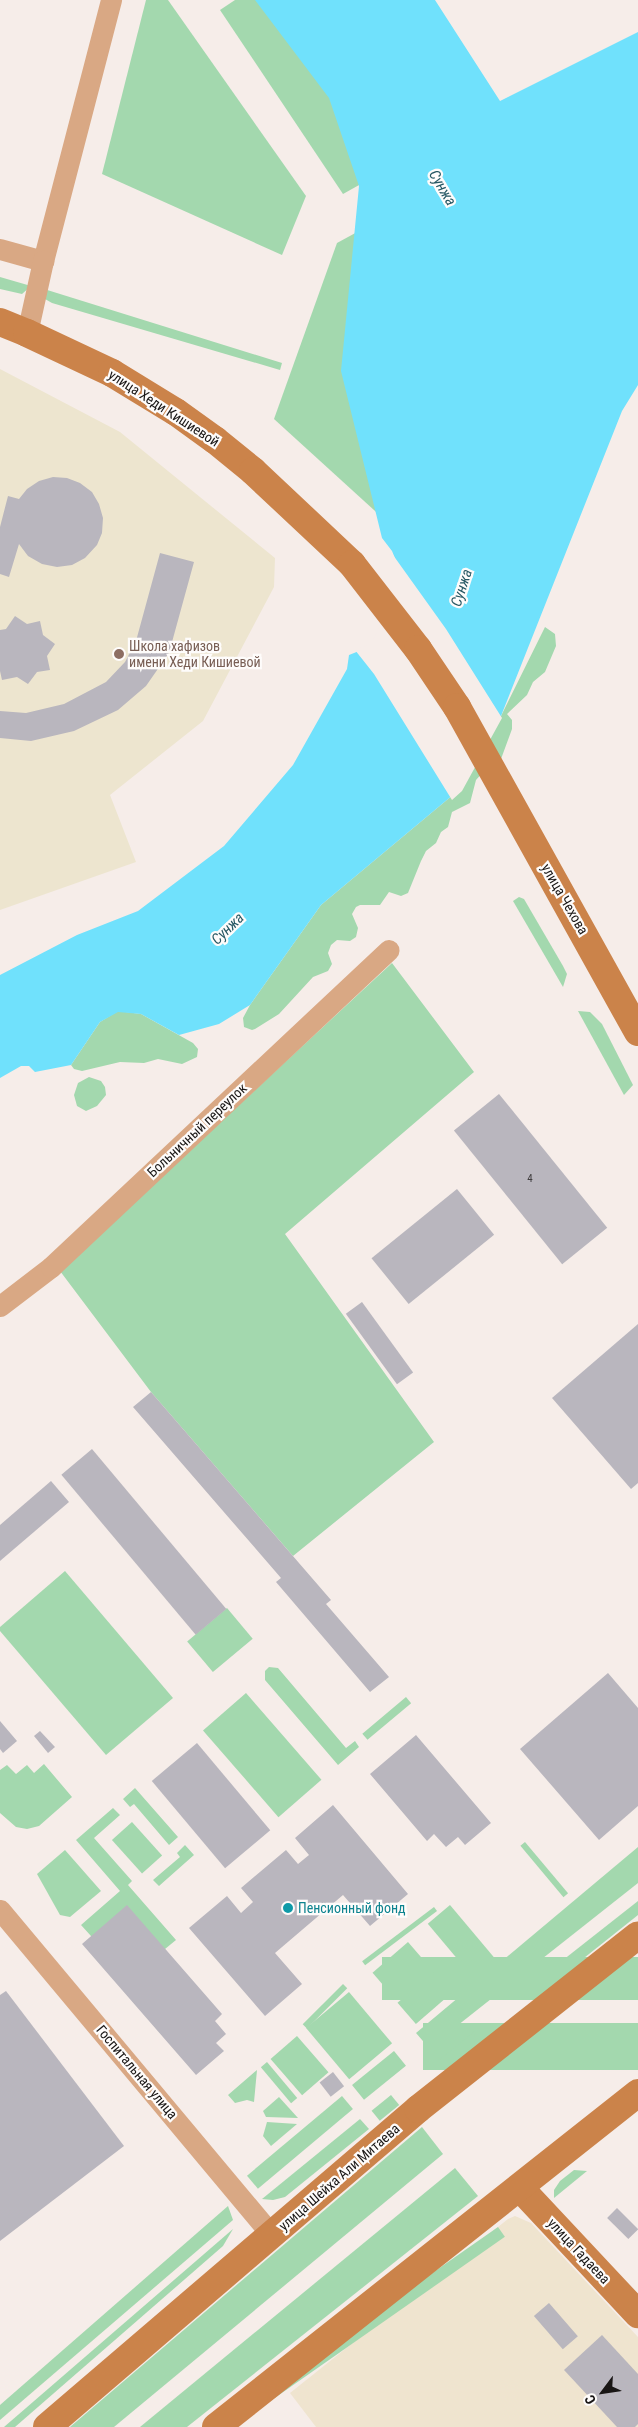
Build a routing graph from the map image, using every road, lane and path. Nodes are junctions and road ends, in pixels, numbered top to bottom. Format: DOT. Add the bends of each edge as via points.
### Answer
graph roads {
  1 [pos="111,0"];
  2 [pos="0,249"];
  3 [pos="43,261"];
  4 [pos="0,322"];
  5 [pos="27,333"];
  6 [pos="491,767"];
  7 [pos="389,950"];
  8 [pos="638,1032"];
  9 [pos="0,1306"];
  10 [pos="1,1913"];
  11 [pos="638,1936"];
  12 [pos="638,2093"];
  13 [pos="520,2188"];
  14 [pos="272,2235"];
  15 [pos="638,2314"];
  16 [pos="46,2427"];
  17 [pos="216,2427"];
  1 -- 3 [label="street"];
  2 -- 3 [label="street"];
  3 -- 5 [label="street"];
  4 -- 5 [label="main road, улица Хеди Кишиевой"];
  5 -- 6 [label="main road, улица Хеди Кишиевой" via="112,373 176,412 253,471 310,522 352,564 389,610 457,708"];
  6 -- 8 [label="main road, улица Чехова"];
  7 -- 9 [label="street, Больничный переулок" via="51,1267"];
  10 -- 14 [label="street, Госпитальная улица"];
  11 -- 14 [label="main road, улица Шейха Али Митаева" via="425,2104"];
  12 -- 13 [label="main road"];
  13 -- 15 [label="main road, улица Гадаева"];
  13 -- 17 [label="main road"];
  14 -- 16 [label="main road, улица Шейха Али Митаева"];
}
